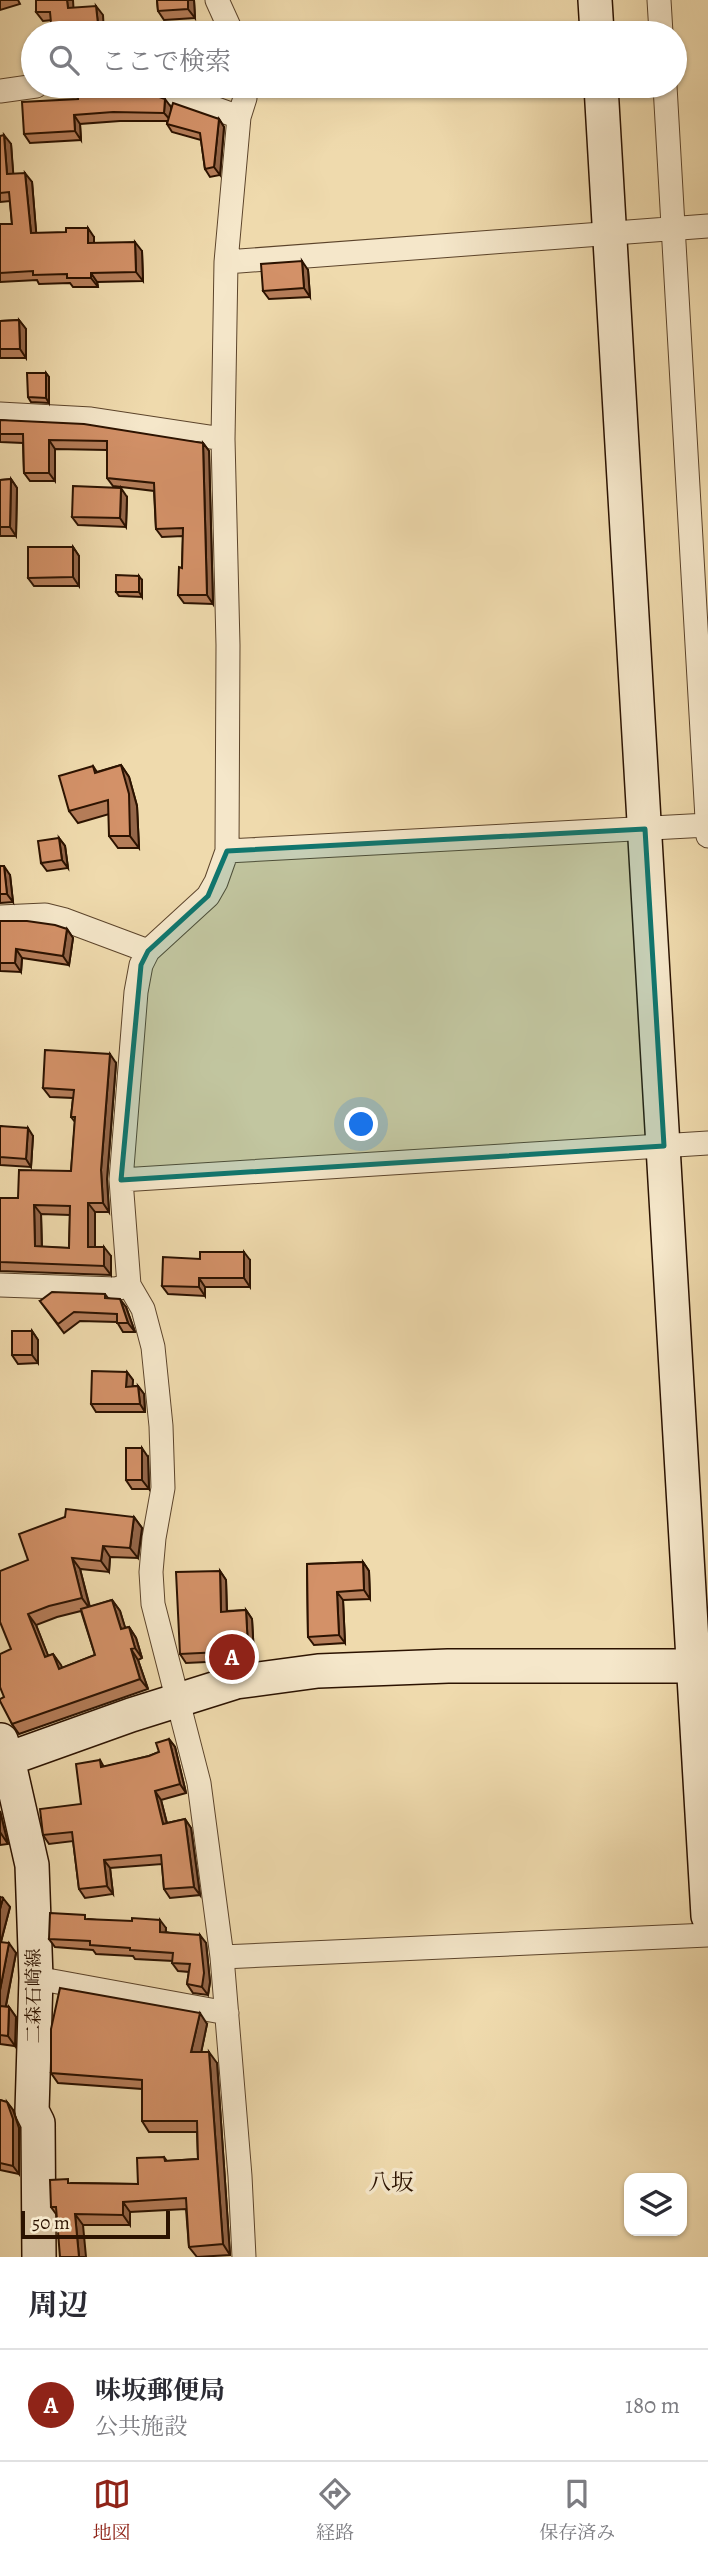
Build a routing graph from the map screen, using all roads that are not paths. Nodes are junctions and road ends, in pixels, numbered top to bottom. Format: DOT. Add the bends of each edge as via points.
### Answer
graph roads {
  1 [pos="217,0"];
  2 [pos="595,0"];
  3 [pos="659,0"];
  4 [pos="227,21"];
  5 [pos="596,21"];
  6 [pos="661,21"];
  7 [pos="21,88"];
  8 [pos="0,91"];
  9 [pos="186,98"];
  10 [pos="245,98"];
  11 [pos="602,98"];
  12 [pos="665,98"];
  13 [pos="239,117"];
  14 [pos="708,226"];
  15 [pos="673,229"];
  16 [pos="610,233"];
  17 [pos="226,262"];
  18 [pos="0,414"];
  19 [pos="223,439"];
  20 [pos="708,825"];
  21 [pos="645,829"];
  22 [pos="708,836"];
  23 [pos="227,851"];
  24 [pos="0,917"];
  25 [pos="148,951"];
  26 [pos="708,1143"];
  27 [pos="664,1146"];
  28 [pos="121,1180"];
  29 [pos="0,1284"];
  30 [pos="129,1285"];
  31 [pos="701,1666"];
  32 [pos="178,1700"];
  33 [pos="3,1753"];
  34 [pos="708,1916"];
  35 [pos="708,1935"];
  36 [pos="222,1957"];
  37 [pos="36,1978"];
  38 [pos="227,2013"];
  39 [pos="38,2257"];
  40 [pos="244,2257"];
  1 -- 4 [label="street"];
  2 -- 5 [label="street"];
  3 -- 6 [label="street"];
  7 -- 8 [label="street"];
  9 -- 13 [label="street"];
  10 -- 13 [label="street"];
  11 -- 16 [label="street"];
  12 -- 15 [label="street"];
  13 -- 17 [label="street"];
  14 -- 15 [label="street"];
  15 -- 16 [label="street"];
  15 -- 20 [label="street"];
  16 -- 17 [label="street"];
  16 -- 21 [label="street"];
  17 -- 19 [label="street"];
  18 -- 19 [label="street" via="91,419"];
  19 -- 23 [label="street"];
  20 -- 21 [label="street"];
  20 -- 22 [label="street"];
  21 -- 23 [label="street"];
  21 -- 27 [label="street"];
  23 -- 25 [label="street" via="208,896"];
  24 -- 25 [label="street" via="45,915"];
  25 -- 28 [label="street" via="136,992"];
  26 -- 27 [label="street"];
  27 -- 28 [label="street"];
  27 -- 31 [label="street"];
  28 -- 30 [label="street"];
  29 -- 30 [label="street" via="116,1289"];
  30 -- 32 [label="street" via="143,1309 156,1362 163,1488 151,1572 153,1604"];
  31 -- 32 [label="street" via="318,1671 236,1682"];
  31 -- 34 [label="street"];
  32 -- 33 [label="street"];
  32 -- 36 [label="street" via="199,1783"];
  33 -- 37 [label="street, 二森石崎線" via="32,1865"];
  35 -- 36 [label="street"];
  36 -- 38 [label="street"];
  37 -- 38 [label="street"];
  37 -- 39 [label="street, 二森石崎線" via="32,2111 38,2123"];
  38 -- 40 [label="street"];
}
